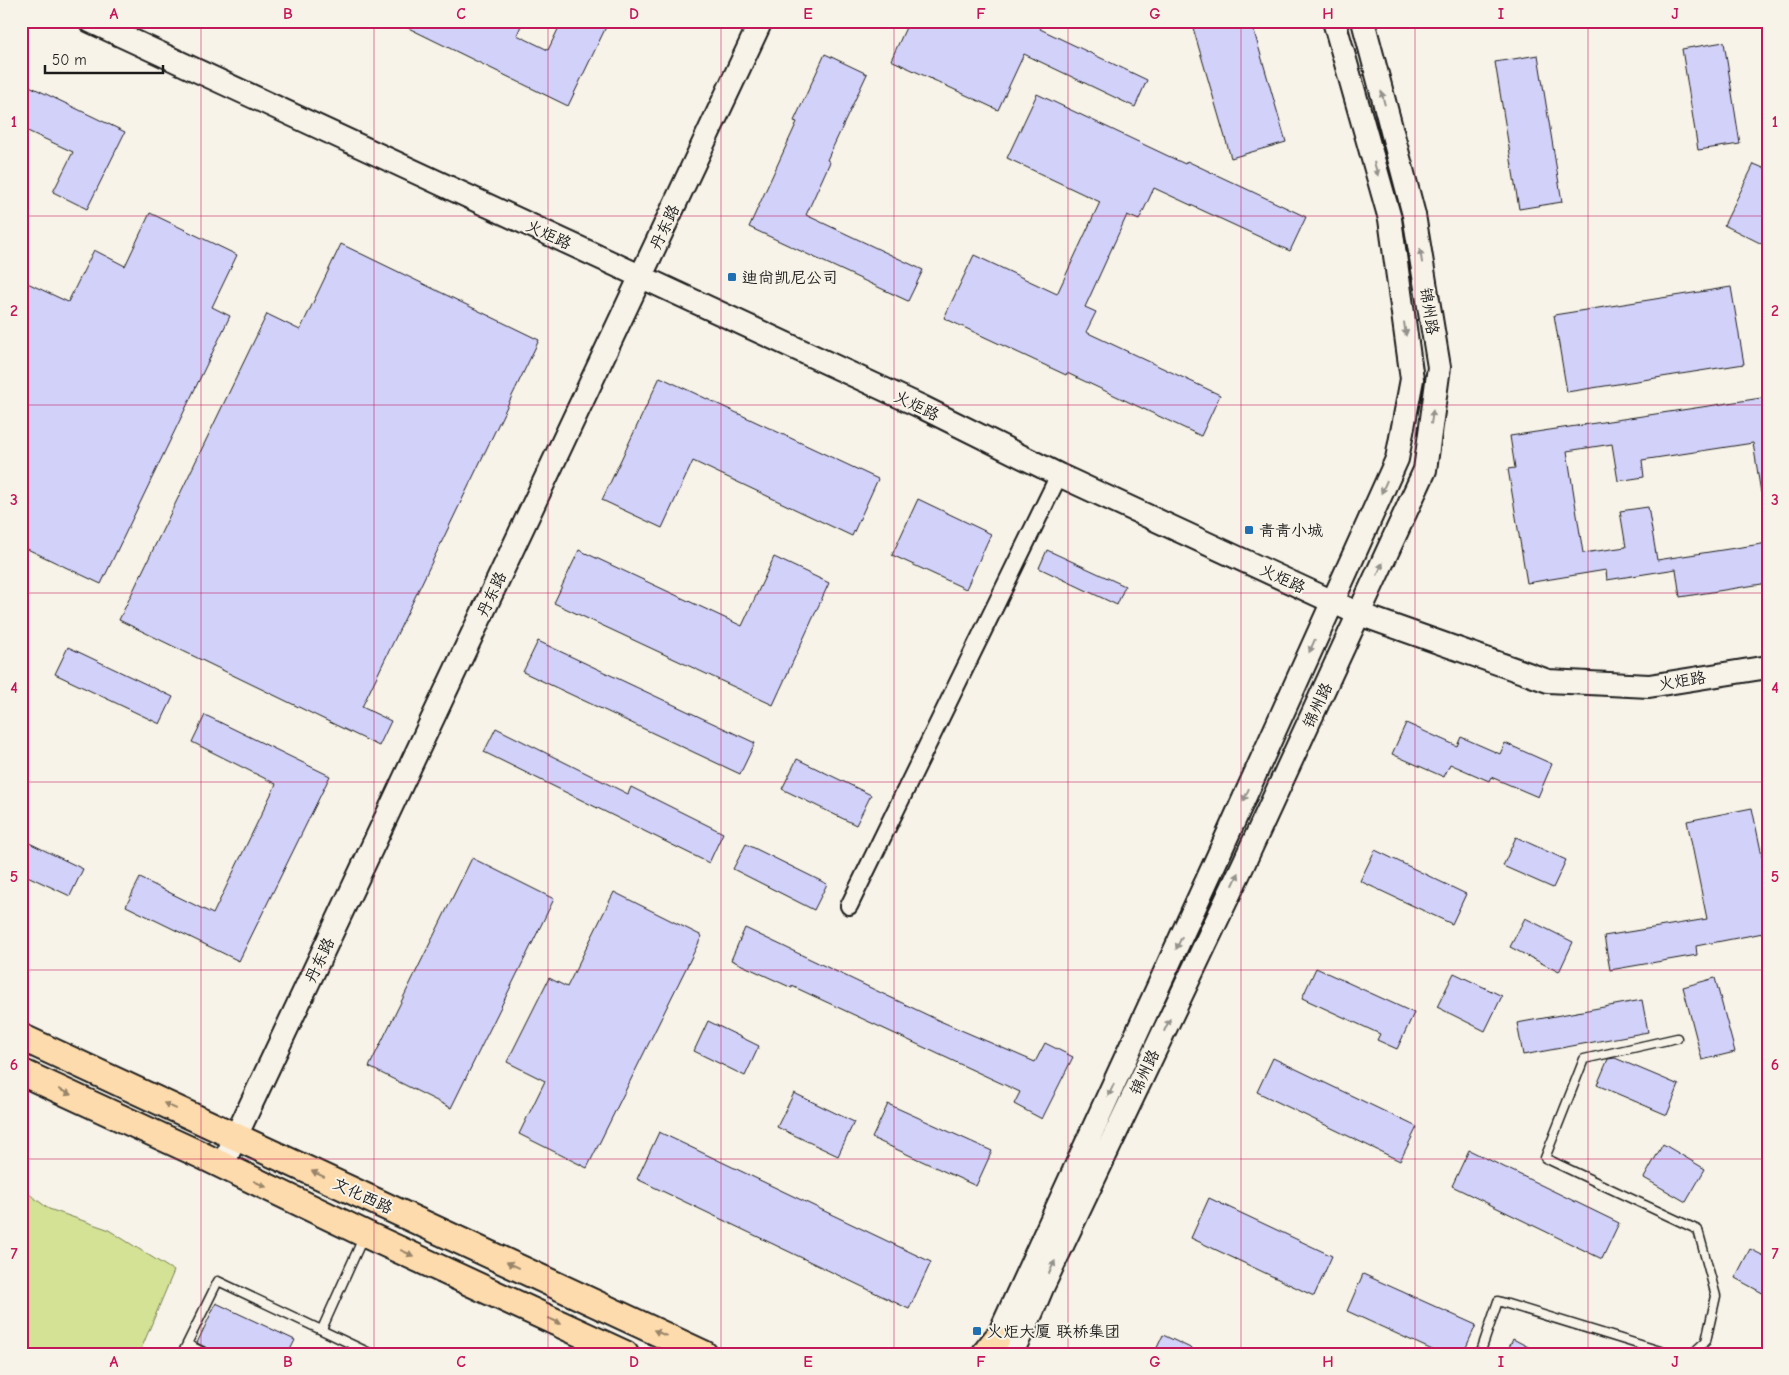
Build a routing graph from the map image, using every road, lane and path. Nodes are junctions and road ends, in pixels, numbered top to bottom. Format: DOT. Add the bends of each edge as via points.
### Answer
graph roads {
  1 [pos="90,21"];
  2 [pos="761,21"];
  3 [pos="1334,21"];
  4 [pos="1363,21"];
  5 [pos="640,276"];
  6 [pos="1058,474"];
  7 [pos="1332,602"];
  8 [pos="1360,614"];
  9 [pos="1768,667"];
  10 [pos="849,906"];
  11 [pos="21,1037"];
  12 [pos="1677,1038"];
  13 [pos="21,1072"];
  14 [pos="236,1136"];
  15 [pos="222,1166"];
  16 [pos="365,1234"];
  17 [pos="322,1329"];
  18 [pos="186,1344"];
  19 [pos="995,1350"];
  20 [pos="182,1354"];
  21 [pos="207,1354"];
  22 [pos="372,1354"];
  23 [pos="625,1354"];
  24 [pos="704,1354"];
  25 [pos="1480,1354"];
  26 [pos="1670,1354"];
  27 [pos="1692,1354"];
  1 -- 5 [label="main road, 火炬路"];
  2 -- 5 [label="main road, 丹东路"];
  3 -- 7 [label="main road, 锦州路, one-way" via="1390,219 1412,379 1396,459"];
  8 -- 4 [label="main road, 锦州路, one-way" via="1425,470 1439,367 1414,215"];
  5 -- 6 [label="main road, 火炬路"];
  5 -- 14 [label="main road, 丹东路"];
  6 -- 7 [label="main road, 火炬路"];
  6 -- 10 [label="street"];
  7 -- 8 [label="main road, 火炬路"];
  7 -- 19 [label="main road, 锦州路, one-way"];
  8 -- 9 [label="main road, 火炬路" via="1548,681 1649,686"];
  19 -- 8 [label="main road, 锦州路, one-way" via="1032,1312"];
  14 -- 11 [label="main road, 文化西路, one-way"];
  12 -- 27 [label="lane" via="1584,1059 1545,1158 1698,1230 1716,1296 1706,1341"];
  13 -- 15 [label="main road, one-way"];
  14 -- 15 [label="main road, 丹东路"];
  24 -- 14 [label="main road, 文化西路, one-way"];
  15 -- 16 [label="main road, one-way"];
  16 -- 17 [label="lane"];
  16 -- 23 [label="main road, one-way"];
  17 -- 18 [label="lane" via="218,1281"];
  17 -- 22 [label="lane"];
  18 -- 20 [label="lane"];
  18 -- 21 [label="lane"];
  25 -- 26 [label="lane" via="1498,1301"];
}
